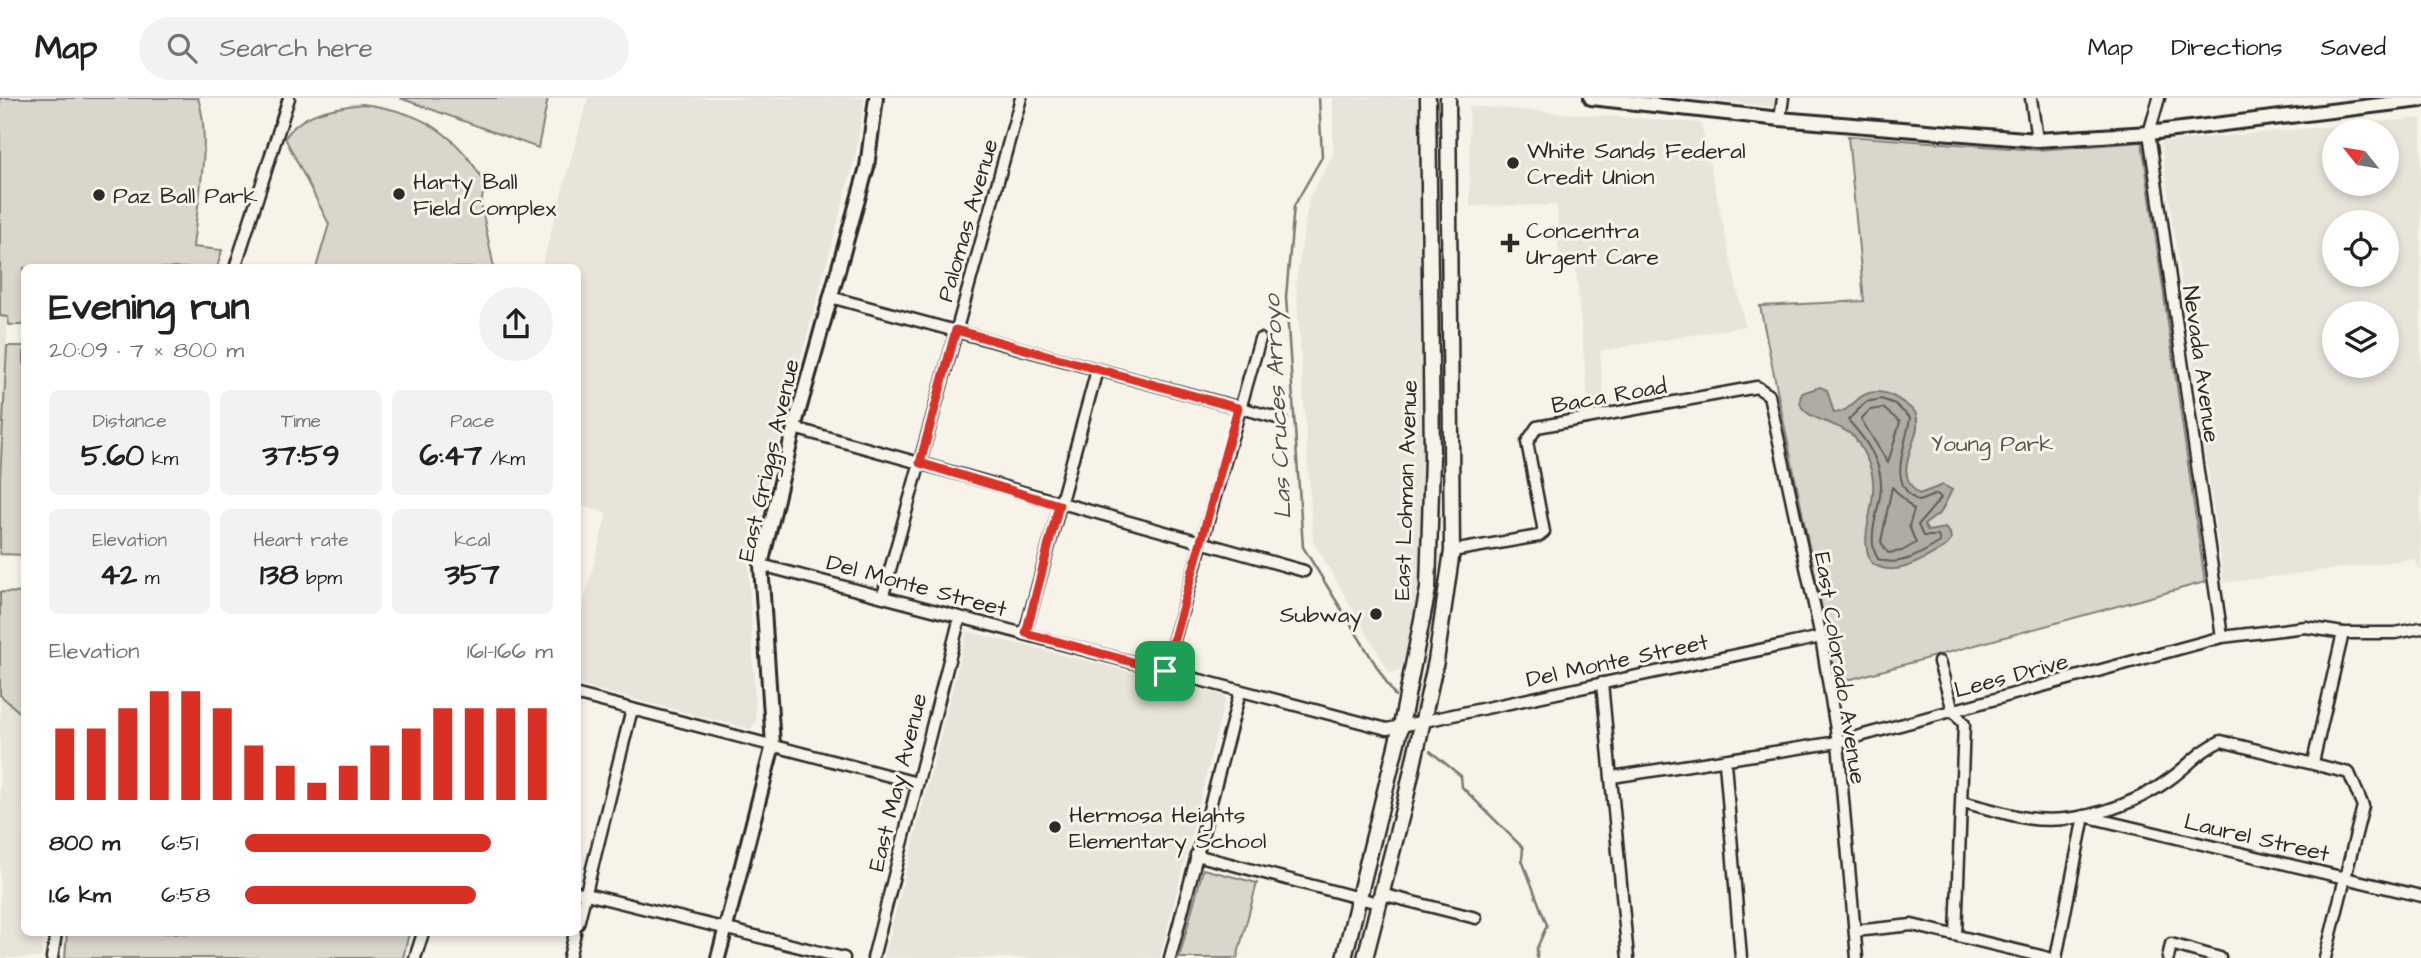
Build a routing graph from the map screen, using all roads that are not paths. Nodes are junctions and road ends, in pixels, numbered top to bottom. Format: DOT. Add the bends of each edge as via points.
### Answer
graph roads {
  1 [pos="289,98"];
  2 [pos="876,98"];
  3 [pos="1021,98"];
  4 [pos="1428,98"];
  5 [pos="1448,98"];
  6 [pos="1591,98"];
  7 [pos="1783,98"];
  8 [pos="2031,98"];
  9 [pos="2159,98"];
  10 [pos="2421,100"];
  11 [pos="1780,118"];
  12 [pos="2149,133"];
  13 [pos="2037,140"];
  14 [pos="236,264"];
  15 [pos="830,297"];
  16 [pos="956,330"];
  17 [pos="1260,338"];
  18 [pos="1097,370"];
  19 [pos="1764,390"];
  20 [pos="1238,408"];
  21 [pos="1282,419"];
  22 [pos="794,428"];
  23 [pos="920,463"];
  24 [pos="1059,505"];
  25 [pos="1202,542"];
  26 [pos="1452,551"];
  27 [pos="761,565"];
  28 [pos="1304,572"];
  29 [pos="883,595"];
  30 [pos="960,617"];
  31 [pos="2421,628"];
  32 [pos="1026,633"];
  33 [pos="2343,633"];
  34 [pos="1821,637"];
  35 [pos="2222,637"];
  36 [pos="1939,662"];
  37 [pos="1165,671"];
  38 [pos="1602,683"];
  39 [pos="1240,692"];
  40 [pos="581,696"];
  41 [pos="632,709"];
  42 [pos="1953,710"];
  43 [pos="1421,721"];
  44 [pos="1394,727"];
  45 [pos="1838,742"];
  46 [pos="773,745"];
  47 [pos="1725,762"];
  48 [pos="2313,762"];
  49 [pos="1612,777"];
  50 [pos="917,783"];
  51 [pos="1962,802"];
  52 [pos="2084,816"];
  53 [pos="1196,855"];
  54 [pos="2344,877"];
  55 [pos="581,893"];
  56 [pos="2421,896"];
  57 [pos="1359,897"];
  58 [pos="1380,898"];
  59 [pos="1476,918"];
  60 [pos="725,930"];
  61 [pos="1854,930"];
  62 [pos="1956,935"];
  63 [pos="56,936"];
  64 [pos="422,936"];
  65 [pos="574,936"];
  66 [pos="52,958"];
  67 [pos="415,958"];
  68 [pos="569,958"];
  69 [pos="718,958"];
  70 [pos="844,958"];
  71 [pos="873,958"];
  72 [pos="1170,958"];
  73 [pos="1343,958"];
  74 [pos="1365,958"];
  75 [pos="1628,958"];
  76 [pos="1741,958"];
  77 [pos="1857,958"];
  78 [pos="2049,958"];
  79 [pos="2056,958"];
  80 [pos="2168,958"];
  81 [pos="2220,958"];
  82 [pos="2325,958"];
  1 -- 14 [label="street"];
  2 -- 15 [label="street, East Griggs Avenue" via="867,167"];
  3 -- 16 [label="street, Palomas Avenue"];
  4 -- 44 [label="main road, East Lohman Avenue" via="1432,457 1428,589"];
  5 -- 26 [label="main road, East Lohman Avenue"];
  6 -- 11 [label="street"];
  7 -- 11 [label="street"];
  8 -- 13 [label="street"];
  9 -- 12 [label="street, Nevada Avenue"];
  10 -- 12 [label="street"];
  11 -- 13 [label="street"];
  12 -- 13 [label="street"];
  12 -- 35 [label="street, Nevada Avenue"];
  15 -- 16 [label="street"];
  15 -- 22 [label="street, East Griggs Avenue"];
  16 -- 18 [label="street"];
  16 -- 23 [label="street, Palomas Avenue"];
  17 -- 20 [label="street"];
  18 -- 20 [label="street"];
  18 -- 24 [label="street"];
  19 -- 26 [label="street, Baca Road" via="1758,387 1537,428 1527,442 1544,532"];
  19 -- 34 [label="street, East Colorado Avenue" via="1769,395"];
  20 -- 21 [label="street"];
  20 -- 25 [label="street"];
  22 -- 23 [label="street"];
  22 -- 27 [label="street, East Griggs Avenue"];
  23 -- 24 [label="street"];
  23 -- 29 [label="street, Palomas Avenue"];
  24 -- 25 [label="street"];
  24 -- 32 [label="street"];
  25 -- 28 [label="street"];
  25 -- 37 [label="street"];
  26 -- 43 [label="main road, East Lohman Avenue" via="1436,661"];
  27 -- 29 [label="street, Del Monte Street"];
  27 -- 46 [label="street, East Griggs Avenue"];
  29 -- 30 [label="street, Del Monte Street"];
  30 -- 32 [label="street, Del Monte Street"];
  30 -- 50 [label="street, East May Avenue"];
  31 -- 33 [label="street, Lees Drive"];
  32 -- 37 [label="street, Del Monte Street"];
  33 -- 35 [label="street, Lees Drive" via="2306,627"];
  33 -- 48 [label="street"];
  34 -- 38 [label="street, Del Monte Street"];
  34 -- 45 [label="street, East Colorado Avenue"];
  35 -- 42 [label="street, Lees Drive"];
  36 -- 42 [label="street"];
  37 -- 39 [label="street, Del Monte Street"];
  38 -- 43 [label="street, Del Monte Street"];
  38 -- 49 [label="street"];
  39 -- 44 [label="street, Del Monte Street"];
  39 -- 53 [label="street"];
  40 -- 41 [label="street"];
  41 -- 46 [label="street"];
  41 -- 55 [label="street"];
  42 -- 45 [label="street, Lees Drive"];
  42 -- 51 [label="street" via="1964,724"];
  43 -- 44 [label="street, Del Monte Street"];
  43 -- 58 [label="main road, East Lohman Avenue"];
  44 -- 57 [label="main road, East Lohman Avenue"];
  45 -- 47 [label="street, Lees Drive"];
  45 -- 61 [label="street, East Colorado Avenue"];
  46 -- 50 [label="street"];
  46 -- 60 [label="street, East Griggs Avenue"];
  47 -- 49 [label="street, Lees Drive"];
  47 -- 76 [label="street"];
  48 -- 52 [label="street" via="2221,741 2130,803"];
  48 -- 54 [label="street" via="2349,773 2363,806"];
  49 -- 75 [label="street"];
  50 -- 71 [label="street, East May Avenue"];
  51 -- 52 [label="street" via="2028,818"];
  51 -- 62 [label="street"];
  52 -- 54 [label="street, Laurel Street"];
  52 -- 79 [label="street"];
  53 -- 57 [label="street"];
  53 -- 72 [label="street"];
  54 -- 56 [label="street, Laurel Street"];
  54 -- 82 [label="street"];
  55 -- 60 [label="street"];
  57 -- 58 [label="street"];
  57 -- 73 [label="main road, East Lohman Avenue"];
  58 -- 59 [label="street"];
  58 -- 74 [label="main road, East Lohman Avenue"];
  60 -- 69 [label="street, East Griggs Avenue"];
  60 -- 70 [label="street"];
  61 -- 62 [label="street" via="1912,925"];
  61 -- 77 [label="street, East Colorado Avenue"];
  62 -- 78 [label="street"];
  63 -- 66 [label="street"];
  64 -- 67 [label="street"];
  65 -- 68 [label="street"];
  80 -- 81 [label="street" via="2171,944"];
}
